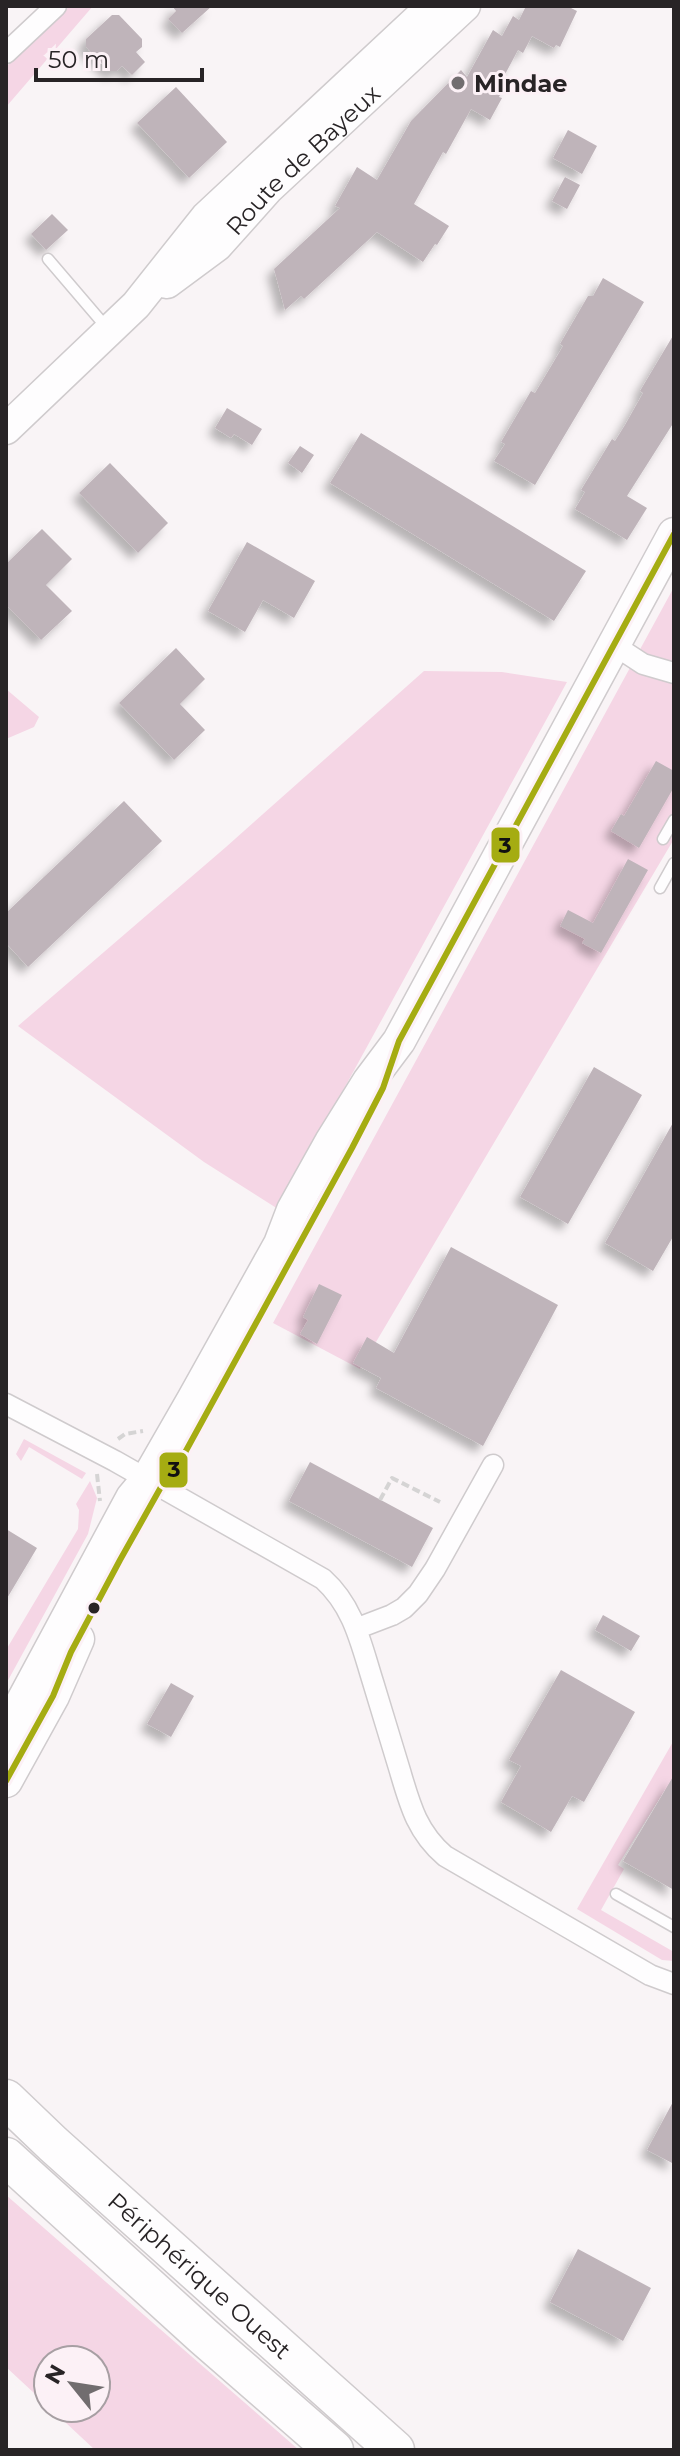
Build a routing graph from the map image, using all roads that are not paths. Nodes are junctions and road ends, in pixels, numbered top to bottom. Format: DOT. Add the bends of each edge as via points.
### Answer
graph roads {
  1 [pos="56,6"];
  2 [pos="432,6"];
  3 [pos="465,6"];
  4 [pos="6,53"];
  5 [pos="48,259"];
  6 [pos="136,305"];
  7 [pos="109,331"];
  8 [pos="6,429"];
  9 [pos="674,534"];
  10 [pos="614,645"];
  11 [pos="674,673"];
  12 [pos="674,820"];
  13 [pos="663,839"];
  14 [pos="674,863"];
  15 [pos="660,888"];
  16 [pos="6,1404"];
  17 [pos="493,1465"];
  18 [pos="154,1484"];
  19 [pos="358,1628"];
  20 [pos="6,1732"];
  21 [pos="6,1781"];
  22 [pos="616,1894"];
  23 [pos="674,1927"];
  24 [pos="674,1984"];
  25 [pos="6,2099"];
  26 [pos="6,2157"];
  27 [pos="334,2450"];
  28 [pos="395,2450"];
  1 -- 4 [label="street"];
  2 -- 6 [label="main road, Route de Bayeux" via="206,217"];
  3 -- 6 [label="main road, Route de Bayeux" via="268,189 217,246"];
  5 -- 7 [label="lane"];
  6 -- 7 [label="main road, Route de Bayeux"];
  7 -- 8 [label="main road, Route de Bayeux"];
  9 -- 10 [label="main road"];
  10 -- 11 [label="street" via="643,664"];
  10 -- 18 [label="main road" via="399,1041 383,1088 345,1161 182,1458"];
  12 -- 13 [label="lane"];
  14 -- 15 [label="lane"];
  16 -- 18 [label="street"];
  17 -- 19 [label="street" via="418,1594 392,1615"];
  18 -- 19 [label="street" via="323,1579 336,1590"];
  18 -- 20 [label="main road" via="132,1498"];
  18 -- 21 [label="main road" via="53,1696"];
  19 -- 24 [label="street" via="406,1792 430,1843 622,1959"];
  22 -- 23 [label="lane"];
  25 -- 28 [label="highway, Périphérique Ouest"];
  26 -- 27 [label="highway, Périphérique Ouest"];
}
